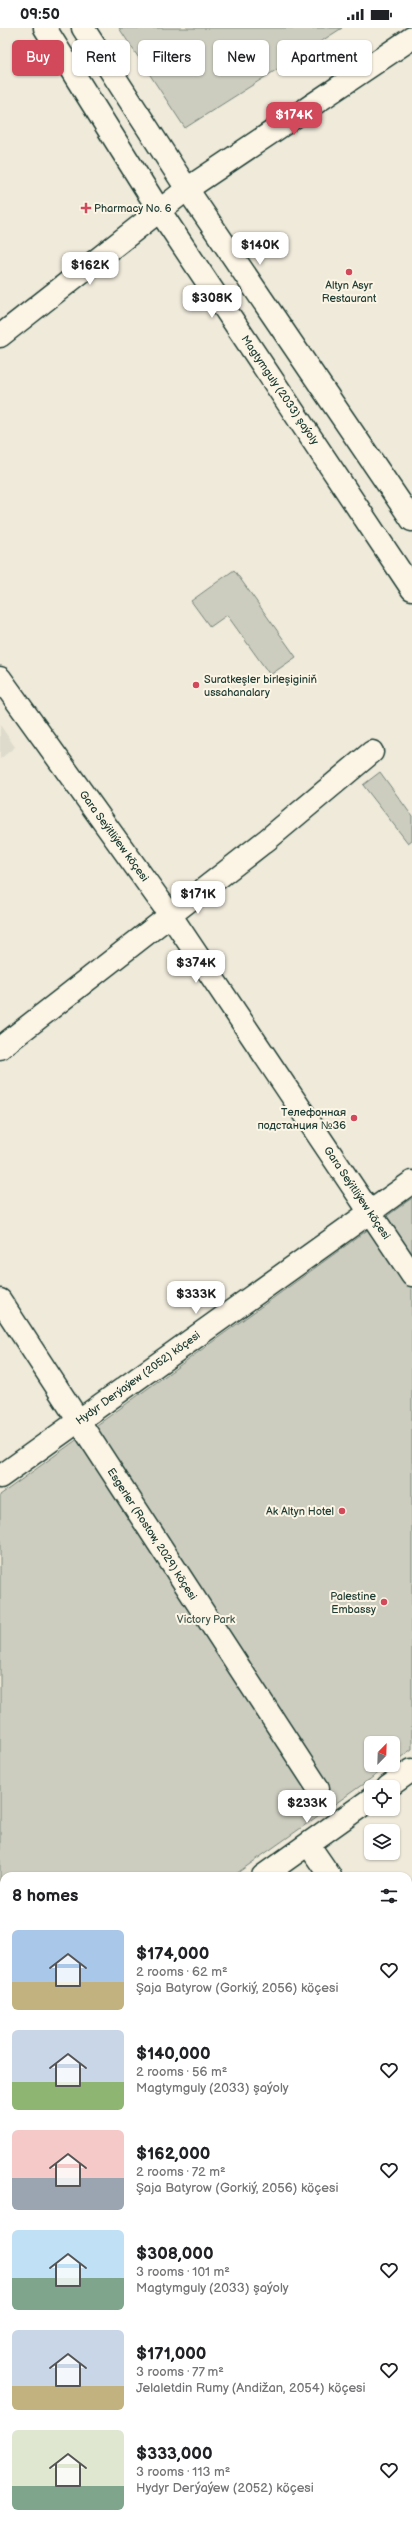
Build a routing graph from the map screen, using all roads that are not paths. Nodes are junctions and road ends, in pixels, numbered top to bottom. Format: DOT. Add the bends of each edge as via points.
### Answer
graph roads {
  1 [pos="45,28"];
  2 [pos="83,28"];
  3 [pos="412,38"];
  4 [pos="187,189"];
  5 [pos="159,210"];
  6 [pos="0,336"];
  7 [pos="412,520"];
  8 [pos="412,590"];
  9 [pos="0,678"];
  10 [pos="372,752"];
  11 [pos="171,916"];
  12 [pos="0,1048"];
  13 [pos="412,1182"];
  14 [pos="369,1211"];
  15 [pos="412,1275"];
  16 [pos="0,1300"];
  17 [pos="78,1421"];
  18 [pos="0,1477"];
  19 [pos="412,1770"];
  20 [pos="398,1780"];
  21 [pos="318,1788"];
  22 [pos="364,1804"];
  23 [pos="308,1844"];
  24 [pos="268,1872"];
  25 [pos="327,1872"];
  1 -- 5 [label="street, Magtymguly (2033) şaýoly"];
  2 -- 4 [label="street"];
  3 -- 4 [label="street"];
  4 -- 5 [label="street"];
  4 -- 7 [label="street"];
  5 -- 6 [label="street"];
  5 -- 8 [label="street, Magtymguly (2033) şaýoly"];
  9 -- 11 [label="street, Gara Seýitliýew köçesi"];
  10 -- 11 [label="street"];
  11 -- 12 [label="street"];
  11 -- 14 [label="street, Gara Seýitliýew köçesi"];
  13 -- 14 [label="street, Hydyr Derýaýew (2052) köçesi"];
  14 -- 15 [label="street, Gara Seýitliýew köçesi"];
  14 -- 17 [label="street, Hydyr Derýaýew (2052) köçesi"];
  16 -- 17 [label="street, Esgerler (Rostow, 2029) köçesi"];
  17 -- 18 [label="street, Hydyr Derýaýew (2052) köçesi"];
  17 -- 21 [label="street, Esgerler (Rostow, 2029) köçesi"];
  19 -- 20 [label="street"];
  22 -- 23 [label="street"];
  23 -- 24 [label="street"];
  23 -- 25 [label="street"];
}
